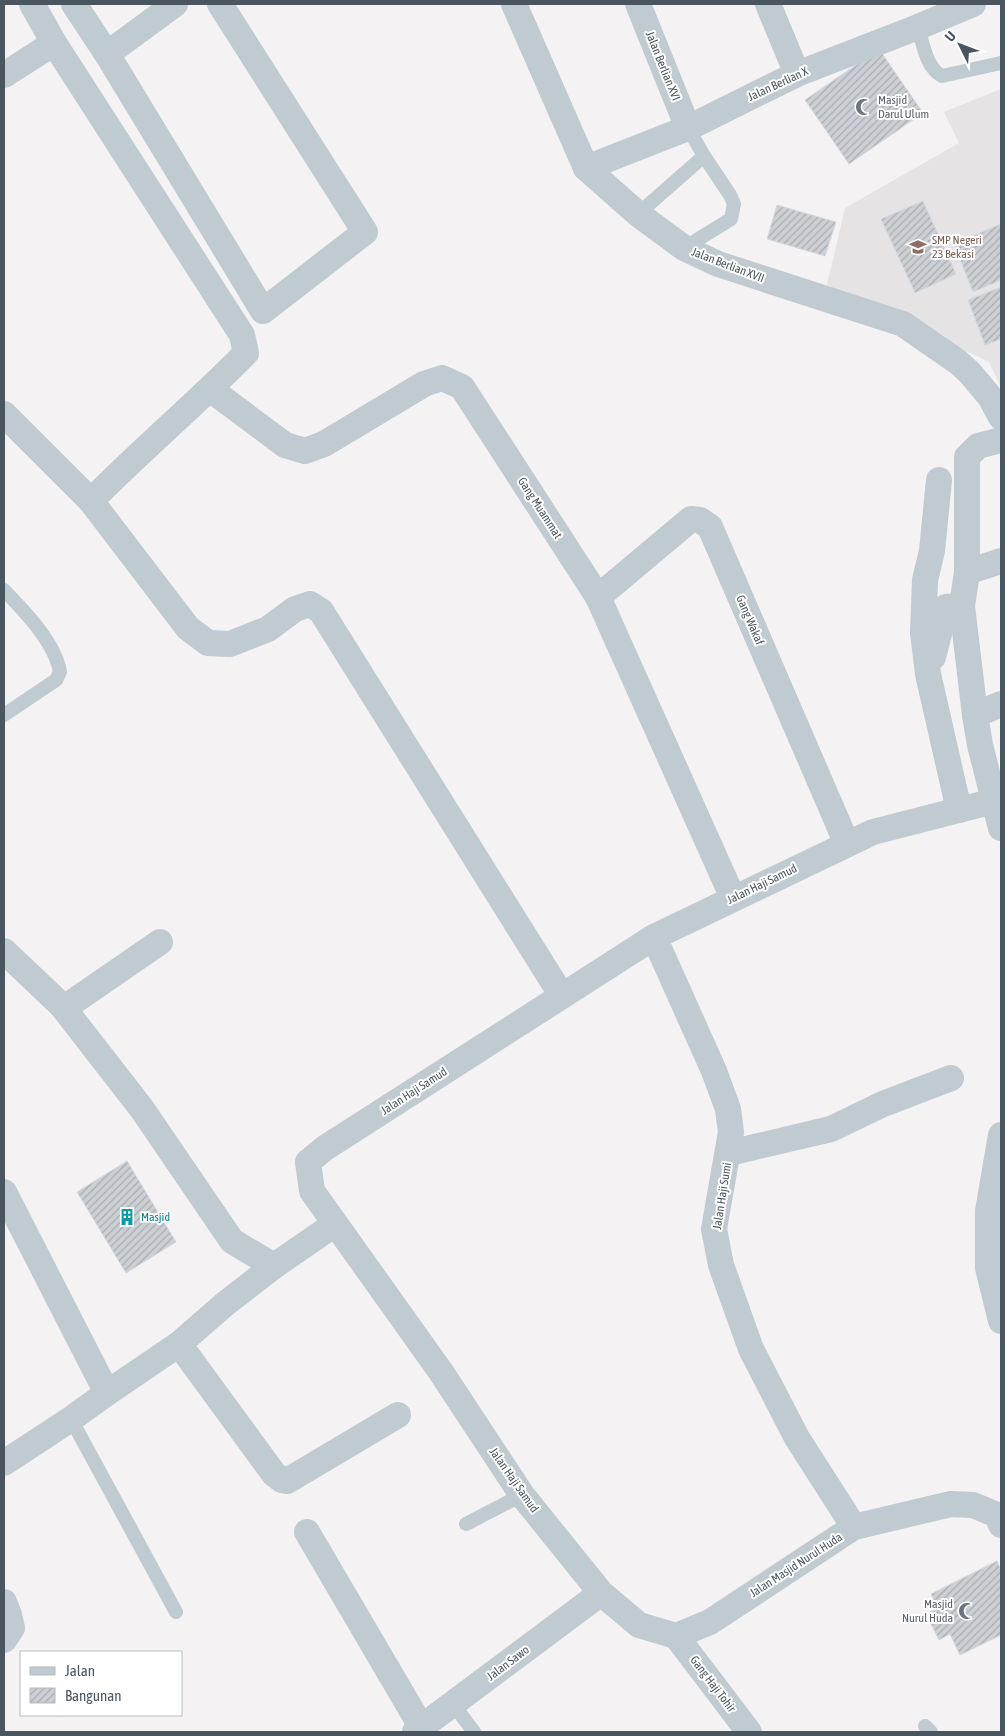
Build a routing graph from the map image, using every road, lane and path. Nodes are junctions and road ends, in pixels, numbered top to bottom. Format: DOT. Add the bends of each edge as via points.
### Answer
graph roads {
  1 [pos="32,4"];
  2 [pos="74,4"];
  3 [pos="175,4"];
  4 [pos="220,4"];
  5 [pos="514,4"];
  6 [pos="638,4"];
  7 [pos="768,4"];
  8 [pos="973,4"];
  9 [pos="918,27"];
  10 [pos="54,43"];
  11 [pos="107,54"];
  12 [pos="1001,63"];
  13 [pos="797,74"];
  14 [pos="4,75"];
  15 [pos="688,128"];
  16 [pos="704,156"];
  17 [pos="586,168"];
  18 [pos="638,214"];
  19 [pos="684,248"];
  20 [pos="210,389"];
  21 [pos="4,414"];
  22 [pos="1001,417"];
  23 [pos="1001,440"];
  24 [pos="939,480"];
  25 [pos="91,501"];
  26 [pos="1001,561"];
  27 [pos="967,572"];
  28 [pos="4,590"];
  29 [pos="598,597"];
  30 [pos="962,606"];
  31 [pos="928,674"];
  32 [pos="1001,704"];
  33 [pos="4,715"];
  34 [pos="975,715"];
  35 [pos="959,810"];
  36 [pos="999,820"];
  37 [pos="846,844"];
  38 [pos="734,898"];
  39 [pos="654,937"];
  40 [pos="160,942"];
  41 [pos="4,951"];
  42 [pos="562,996"];
  43 [pos="62,1006"];
  44 [pos="951,1078"];
  45 [pos="1001,1135"];
  46 [pos="729,1153"];
  47 [pos="4,1192"];
  48 [pos="995,1208"];
  49 [pos="335,1224"];
  50 [pos="274,1266"];
  51 [pos="1001,1321"];
  52 [pos="179,1344"];
  53 [pos="107,1393"];
  54 [pos="398,1415"];
  55 [pos="71,1420"];
  56 [pos="4,1463"];
  57 [pos="522,1495"];
  58 [pos="466,1524"];
  59 [pos="1001,1525"];
  60 [pos="854,1527"];
  61 [pos="307,1532"];
  62 [pos="601,1593"];
  63 [pos="4,1602"];
  64 [pos="176,1612"];
  65 [pos="676,1636"];
  66 [pos="4,1640"];
  67 [pos="453,1704"];
  68 [pos="418,1730"];
  69 [pos="474,1732"];
  70 [pos="750,1732"];
  1 -- 10 [label="street"];
  2 -- 11 [label="street"];
  3 -- 11 [label="street"];
  4 -- 11 [label="street" via="365,232 263,311"];
  5 -- 17 [label="street, Jalan Berlian XVII"];
  6 -- 15 [label="street, Jalan Berlian XVI"];
  7 -- 13 [label="street"];
  8 -- 9 [label="street, Jalan Berlian X"];
  9 -- 12 [label="lane" via="931,67 942,76"];
  9 -- 13 [label="street, Jalan Berlian X"];
  10 -- 14 [label="street"];
  10 -- 20 [label="street" via="242,335 246,354"];
  13 -- 15 [label="street, Jalan Berlian X"];
  15 -- 16 [label="lane"];
  15 -- 17 [label="street, Jalan Berlian X"];
  16 -- 18 [label="lane"];
  16 -- 19 [label="lane" via="734,204 731,218"];
  17 -- 18 [label="street, Jalan Berlian XVII"];
  18 -- 19 [label="street, Jalan Berlian XVII"];
  19 -- 22 [label="street, Jalan Berlian XVII" via="718,264 903,324 970,373 990,397"];
  20 -- 25 [label="street"];
  20 -- 29 [label="street, Gang Muammat" via="284,445 305,451 324,444 424,384 442,378 462,387"];
  21 -- 25 [label="street"];
  23 -- 27 [label="street" via="978,446 967,457"];
  24 -- 31 [label="street" via="932,551 925,580 923,633"];
  25 -- 42 [label="street" via="188,628 208,643 230,644 268,629 296,609 310,604 322,611"];
  26 -- 27 [label="street"];
  27 -- 30 [label="street"];
  28 -- 33 [label="lane" via="42,633 60,672 56,680"];
  29 -- 37 [label="street, Gang Wakaf" via="691,519 700,520 710,527"];
  29 -- 38 [label="street, Gang Muammat"];
  30 -- 31 [label="street" via="946,607"];
  30 -- 34 [label="street"];
  31 -- 35 [label="street"];
  32 -- 34 [label="street"];
  34 -- 36 [label="street"];
  35 -- 36 [label="street, Jalan Haji Samud"];
  35 -- 37 [label="street, Jalan Haji Samud" via="873,832"];
  37 -- 38 [label="street, Jalan Haji Samud"];
  38 -- 39 [label="street, Jalan Haji Samud"];
  39 -- 42 [label="street, Jalan Haji Samud"];
  39 -- 46 [label="street, Jalan Haji Sumi" via="728,1109"];
  40 -- 43 [label="street" via="70,1004"];
  41 -- 43 [label="street"];
  42 -- 49 [label="street, Jalan Haji Samud" via="324,1148 308,1162 312,1190"];
  43 -- 50 [label="street" via="142,1109 232,1241"];
  44 -- 46 [label="street" via="883,1104 831,1130"];
  45 -- 48 [label="street"];
  46 -- 60 [label="street, Jalan Haji Sumi" via="714,1229 721,1265 751,1349 797,1438"];
  47 -- 53 [label="street"];
  48 -- 51 [label="street" via="988,1268"];
  49 -- 50 [label="street"];
  49 -- 57 [label="street, Jalan Haji Samud" via="441,1372"];
  50 -- 52 [label="street"];
  52 -- 53 [label="street"];
  52 -- 54 [label="street" via="274,1474 282,1480 287,1481"];
  53 -- 55 [label="street"];
  55 -- 56 [label="street"];
  55 -- 64 [label="lane"];
  57 -- 58 [label="lane"];
  57 -- 62 [label="street, Jalan Haji Samud"];
  59 -- 60 [label="street, Jalan Masjid Nurul Huda" via="997,1515 972,1505 951,1504"];
  60 -- 65 [label="street, Jalan Masjid Nurul Huda" via="710,1622"];
  61 -- 68 [label="street"];
  62 -- 65 [label="street" via="638,1625"];
  62 -- 67 [label="street, Jalan Sawo"];
  63 -- 66 [label="street" via="12,1628"];
  65 -- 70 [label="street, Gang Haji Tohir"];
  67 -- 68 [label="street, Jalan Sawo"];
  67 -- 69 [label="lane"];
}
